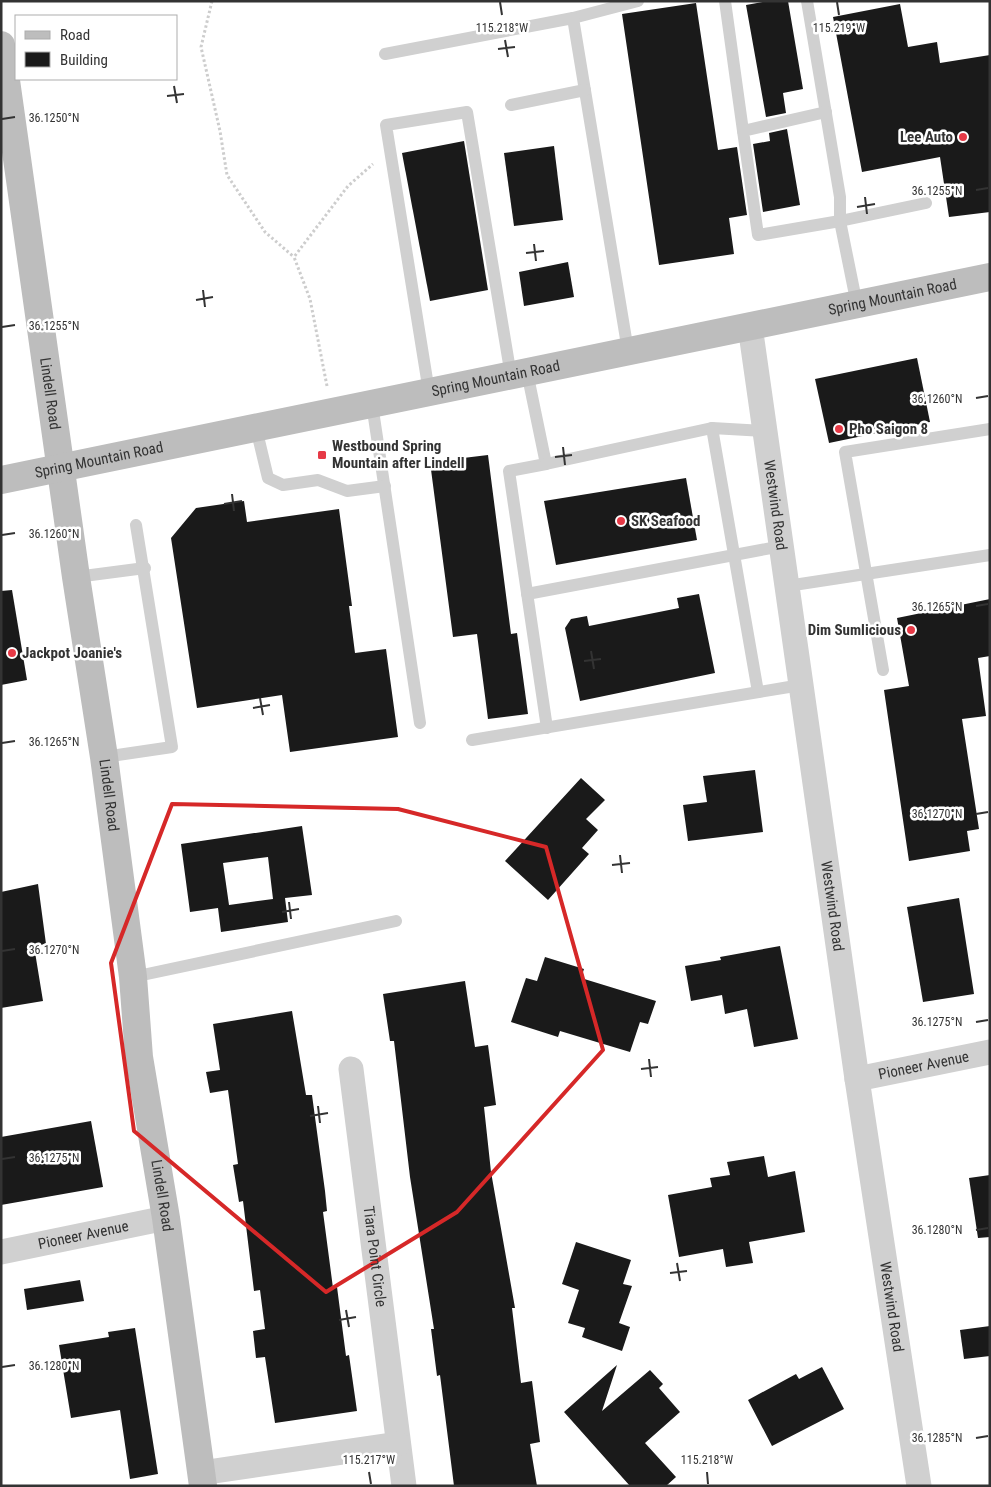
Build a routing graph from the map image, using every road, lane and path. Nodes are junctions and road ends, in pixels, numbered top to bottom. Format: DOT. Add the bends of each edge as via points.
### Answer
graph roads {
  1 [pos="212,1"];
  2 [pos="638,1"];
  3 [pos="725,1"];
  4 [pos="807,1"];
  5 [pos="573,18"];
  6 [pos="1,45"];
  7 [pos="385,54"];
  8 [pos="4,87"];
  9 [pos="585,90"];
  10 [pos="511,105"];
  11 [pos="826,112"];
  12 [pos="743,132"];
  13 [pos="378,160"];
  14 [pos="926,203"];
  15 [pos="840,222"];
  16 [pos="294,256"];
  17 [pos="990,277"];
  18 [pos="857,305"];
  19 [pos="750,326"];
  20 [pos="628,351"];
  21 [pos="519,374"];
  22 [pos="429,392"];
  23 [pos="372,404"];
  24 [pos="332,412"];
  25 [pos="256,428"];
  26 [pos="712,428"];
  27 [pos="990,429"];
  28 [pos="765,431"];
  29 [pos="546,464"];
  30 [pos="61,468"];
  31 [pos="1,480"];
  32 [pos="385,486"];
  33 [pos="136,524"];
  34 [pos="782,546"];
  35 [pos="735,554"];
  36 [pos="990,555"];
  37 [pos="145,568"];
  38 [pos="865,574"];
  39 [pos="76,577"];
  40 [pos="787,586"];
  41 [pos="527,594"];
  42 [pos="883,670"];
  43 [pos="801,685"];
  44 [pos="758,692"];
  45 [pos="420,722"];
  46 [pos="547,728"];
  47 [pos="472,740"];
  48 [pos="104,756"];
  49 [pos="396,921"];
  50 [pos="133,977"];
  51 [pos="990,1052"];
  52 [pos="351,1069"];
  53 [pos="858,1079"];
  54 [pos="166,1218"];
  55 [pos="1,1252"];
  56 [pos="398,1444"];
  57 [pos="202,1480"];
  58 [pos="404,1486"];
  59 [pos="919,1486"];
  1 -- 16 [label="path" via="201,47 227,175 265,232"];
  2 -- 5 [label="lane"];
  3 -- 12 [label="lane"];
  4 -- 11 [label="lane"];
  5 -- 7 [label="lane"];
  5 -- 9 [label="lane"];
  6 -- 8 [label="street, Lindell Road"];
  8 -- 30 [label="street, Lindell Road"];
  9 -- 10 [label="lane"];
  9 -- 20 [label="lane"];
  11 -- 12 [label="lane"];
  11 -- 15 [label="lane" via="840,197"];
  12 -- 15 [label="lane" via="758,235"];
  13 -- 16 [label="path" via="348,186"];
  14 -- 15 [label="lane"];
  15 -- 18 [label="lane"];
  16 -- 24 [label="path" via="310,299"];
  17 -- 18 [label="street, Spring Mountain Road"];
  18 -- 19 [label="street, Spring Mountain Road"];
  19 -- 20 [label="street, Spring Mountain Road"];
  19 -- 28 [label="street, Westwind Road"];
  20 -- 21 [label="street, Spring Mountain Road"];
  21 -- 22 [label="street, Spring Mountain Road"];
  21 -- 22 [label="lane" via="467,112 386,125"];
  21 -- 29 [label="lane"];
  22 -- 23 [label="street, Spring Mountain Road"];
  23 -- 24 [label="street, Spring Mountain Road"];
  23 -- 32 [label="lane"];
  24 -- 25 [label="street, Spring Mountain Road"];
  25 -- 30 [label="street, Spring Mountain Road"];
  25 -- 32 [label="lane" via="268,478 274,482 283,485 318,480 347,491"];
  26 -- 28 [label="lane"];
  26 -- 29 [label="lane"];
  26 -- 35 [label="lane"];
  27 -- 38 [label="lane" via="845,452"];
  28 -- 34 [label="street, Westwind Road"];
  29 -- 41 [label="lane" via="509,471"];
  30 -- 31 [label="street, Spring Mountain Road"];
  30 -- 39 [label="street, Lindell Road"];
  32 -- 45 [label="lane"];
  33 -- 37 [label="lane"];
  34 -- 35 [label="lane"];
  34 -- 40 [label="street, Westwind Road"];
  35 -- 41 [label="lane"];
  35 -- 44 [label="lane"];
  36 -- 38 [label="lane"];
  37 -- 39 [label="lane"];
  37 -- 48 [label="lane" via="172,747"];
  38 -- 40 [label="lane"];
  38 -- 42 [label="lane"];
  39 -- 48 [label="street, Lindell Road"];
  40 -- 43 [label="street, Westwind Road"];
  41 -- 46 [label="lane"];
  43 -- 44 [label="lane"];
  43 -- 53 [label="street, Westwind Road"];
  44 -- 46 [label="lane"];
  46 -- 47 [label="lane"];
  48 -- 50 [label="street, Lindell Road"];
  49 -- 50 [label="lane"];
  50 -- 54 [label="street, Lindell Road" via="139,1057"];
  51 -- 53 [label="street, Pioneer Avenue"];
  52 -- 56 [label="street, Tiara Point Circle"];
  53 -- 59 [label="street, Westwind Road"];
  54 -- 55 [label="street, Pioneer Avenue"];
  54 -- 57 [label="street, Lindell Road"];
  56 -- 57 [label="street"];
  56 -- 58 [label="street, Tiara Point Circle"];
}
